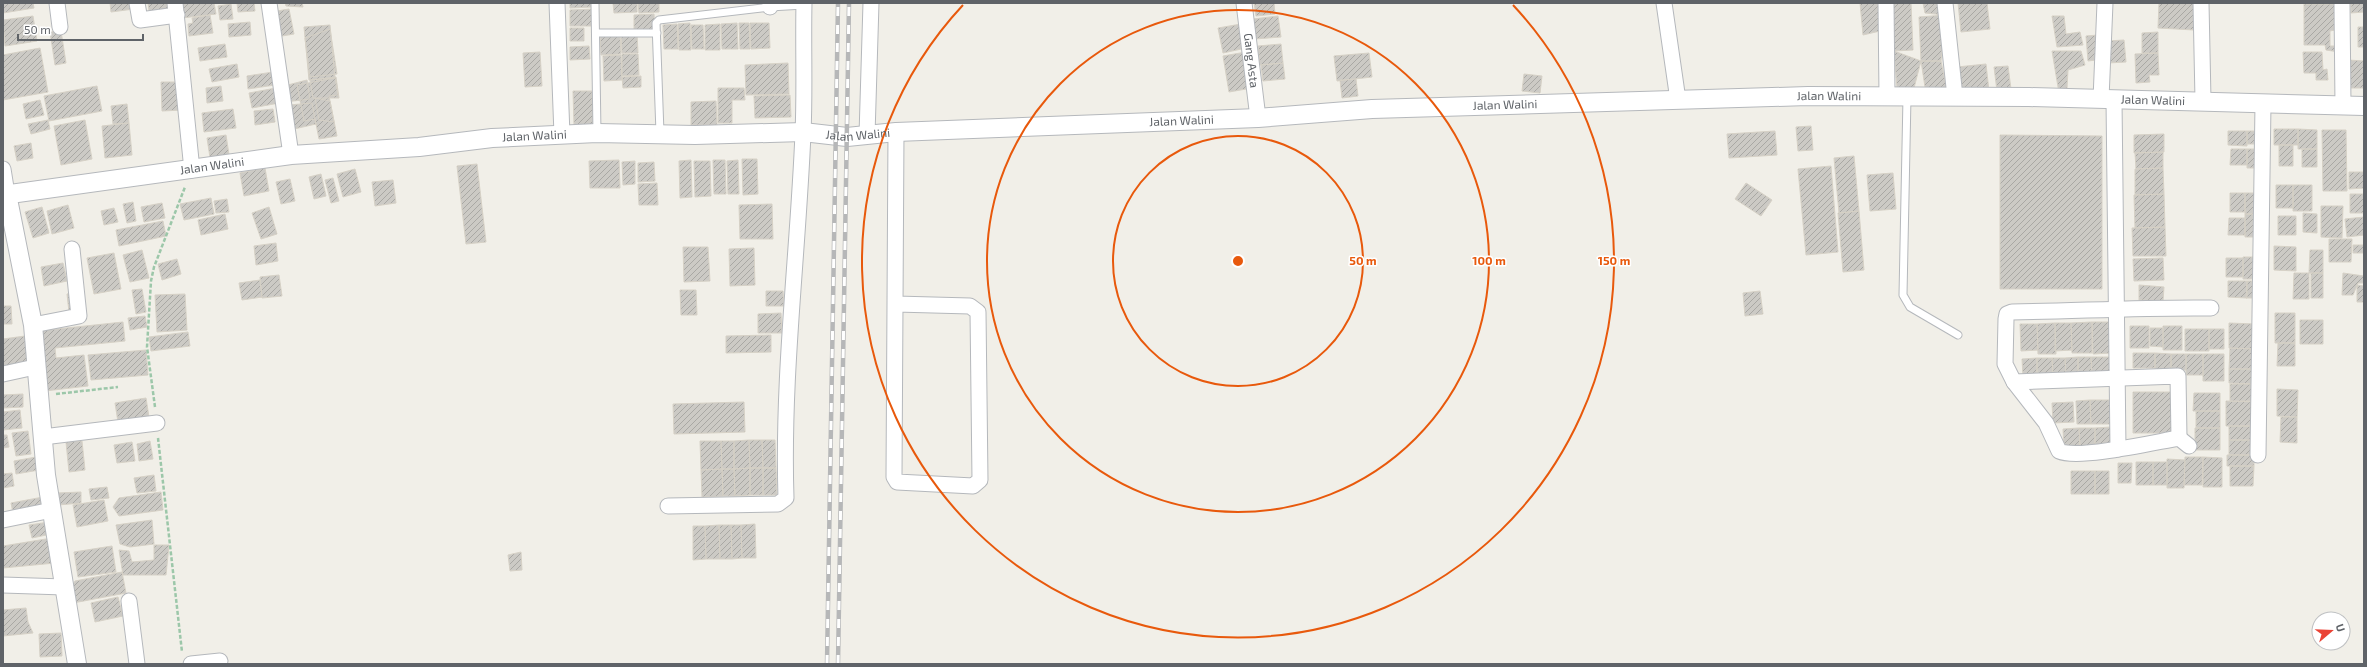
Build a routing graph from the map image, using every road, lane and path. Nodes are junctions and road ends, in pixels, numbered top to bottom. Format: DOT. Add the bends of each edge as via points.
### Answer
graph roads {
  1 [pos="57,3"];
  2 [pos="137,3"];
  3 [pos="269,3"];
  4 [pos="557,3"];
  5 [pos="595,3"];
  6 [pos="871,3"];
  7 [pos="1244,3"];
  8 [pos="1664,3"];
  9 [pos="1886,3"];
  10 [pos="1945,3"];
  11 [pos="2105,3"];
  12 [pos="2202,3"];
  13 [pos="2342,3"];
  14 [pos="804,4"];
  15 [pos="770,5"];
  16 [pos="176,9"];
  17 [pos="60,26"];
  18 [pos="656,33"];
  19 [pos="596,34"];
  20 [pos="1887,95"];
  21 [pos="1907,95"];
  22 [pos="1955,97"];
  23 [pos="2108,99"];
  24 [pos="1678,100"];
  25 [pos="2203,100"];
  26 [pos="2263,104"];
  27 [pos="2343,106"];
  28 [pos="2364,106"];
  29 [pos="1258,118"];
  30 [pos="803,132"];
  31 [pos="896,132"];
  32 [pos="598,133"];
  33 [pos="660,133"];
  34 [pos="562,135"];
  35 [pos="867,135"];
  36 [pos="291,155"];
  37 [pos="3,169"];
  38 [pos="192,170"];
  39 [pos="5,195"];
  40 [pos="72,249"];
  41 [pos="896,304"];
  42 [pos="2210,308"];
  43 [pos="2116,310"];
  44 [pos="33,325"];
  45 [pos="1958,335"];
  46 [pos="35,368"];
  47 [pos="3,374"];
  48 [pos="2116,378"];
  49 [pos="2014,382"];
  50 [pos="118,387"];
  51 [pos="38,395"];
  52 [pos="157,423"];
  53 [pos="43,436"];
  54 [pos="2118,449"];
  55 [pos="2258,455"];
  56 [pos="668,506"];
  57 [pos="52,510"];
  58 [pos="3,520"];
  59 [pos="3,585"];
  60 [pos="64,587"];
  61 [pos="129,601"];
  62 [pos="220,661"];
  63 [pos="77,664"];
  64 [pos="137,664"];
  65 [pos="190,664"];
  1 -- 17 [label="street"];
  2 -- 16 [label="street" via="140,20"];
  3 -- 36 [label="street"];
  4 -- 34 [label="street"];
  5 -- 19 [label="lane"];
  6 -- 35 [label="street"];
  7 -- 29 [label="street, Gang Asta"];
  8 -- 24 [label="street"];
  9 -- 20 [label="street"];
  10 -- 22 [label="street"];
  11 -- 23 [label="street"];
  12 -- 25 [label="street"];
  13 -- 27 [label="street"];
  14 -- 15 [label="lane"];
  14 -- 30 [label="street"];
  15 -- 18 [label="lane" via="662,19 656,23"];
  16 -- 38 [label="street"];
  18 -- 19 [label="lane"];
  18 -- 33 [label="lane"];
  19 -- 32 [label="lane"];
  20 -- 21 [label="street, Jalan Walini"];
  20 -- 24 [label="street, Jalan Walini"];
  21 -- 22 [label="street, Jalan Walini"];
  21 -- 45 [label="lane" via="1903,295 1910,307"];
  22 -- 23 [label="street, Jalan Walini"];
  23 -- 25 [label="street, Jalan Walini"];
  23 -- 43 [label="street"];
  24 -- 29 [label="street, Jalan Walini" via="1372,108"];
  25 -- 26 [label="street, Jalan Walini"];
  26 -- 27 [label="street, Jalan Walini"];
  26 -- 55 [label="street"];
  27 -- 28 [label="street, Jalan Walini"];
  29 -- 31 [label="street, Jalan Walini"];
  30 -- 33 [label="street, Jalan Walini" via="695,135"];
  30 -- 35 [label="street, Jalan Walini" via="837,137"];
  30 -- 56 [label="street" via="790,308 786,498 778,504"];
  31 -- 35 [label="street, Jalan Walini"];
  31 -- 41 [label="street"];
  32 -- 33 [label="street, Jalan Walini"];
  32 -- 34 [label="street, Jalan Walini"];
  34 -- 36 [label="street, Jalan Walini" via="492,138 419,147"];
  36 -- 38 [label="street, Jalan Walini"];
  37 -- 39 [label="street"];
  38 -- 39 [label="street, Jalan Walini"];
  39 -- 44 [label="street"];
  40 -- 44 [label="street" via="79,316"];
  41 -- 41 [label="street" via="894,477 897,482 973,486 980,480 978,312 975,307 970,306"];
  42 -- 43 [label="street" via="2144,307"];
  43 -- 48 [label="street"];
  43 -- 49 [label="street" via="2008,314 2005,364"];
  44 -- 46 [label="street"];
  46 -- 47 [label="street"];
  46 -- 51 [label="street"];
  48 -- 49 [label="street"];
  48 -- 54 [label="street"];
  48 -- 54 [label="street" via="2178,376 2184,442"];
  49 -- 54 [label="street" via="2046,423 2059,451 2072,454"];
  50 -- 51 [label="path"];
  51 -- 53 [label="street"];
  52 -- 53 [label="street"];
  53 -- 57 [label="street"];
  57 -- 58 [label="street"];
  57 -- 60 [label="street"];
  59 -- 60 [label="street"];
  60 -- 63 [label="street"];
  61 -- 64 [label="street"];
  62 -- 65 [label="street"];
}
